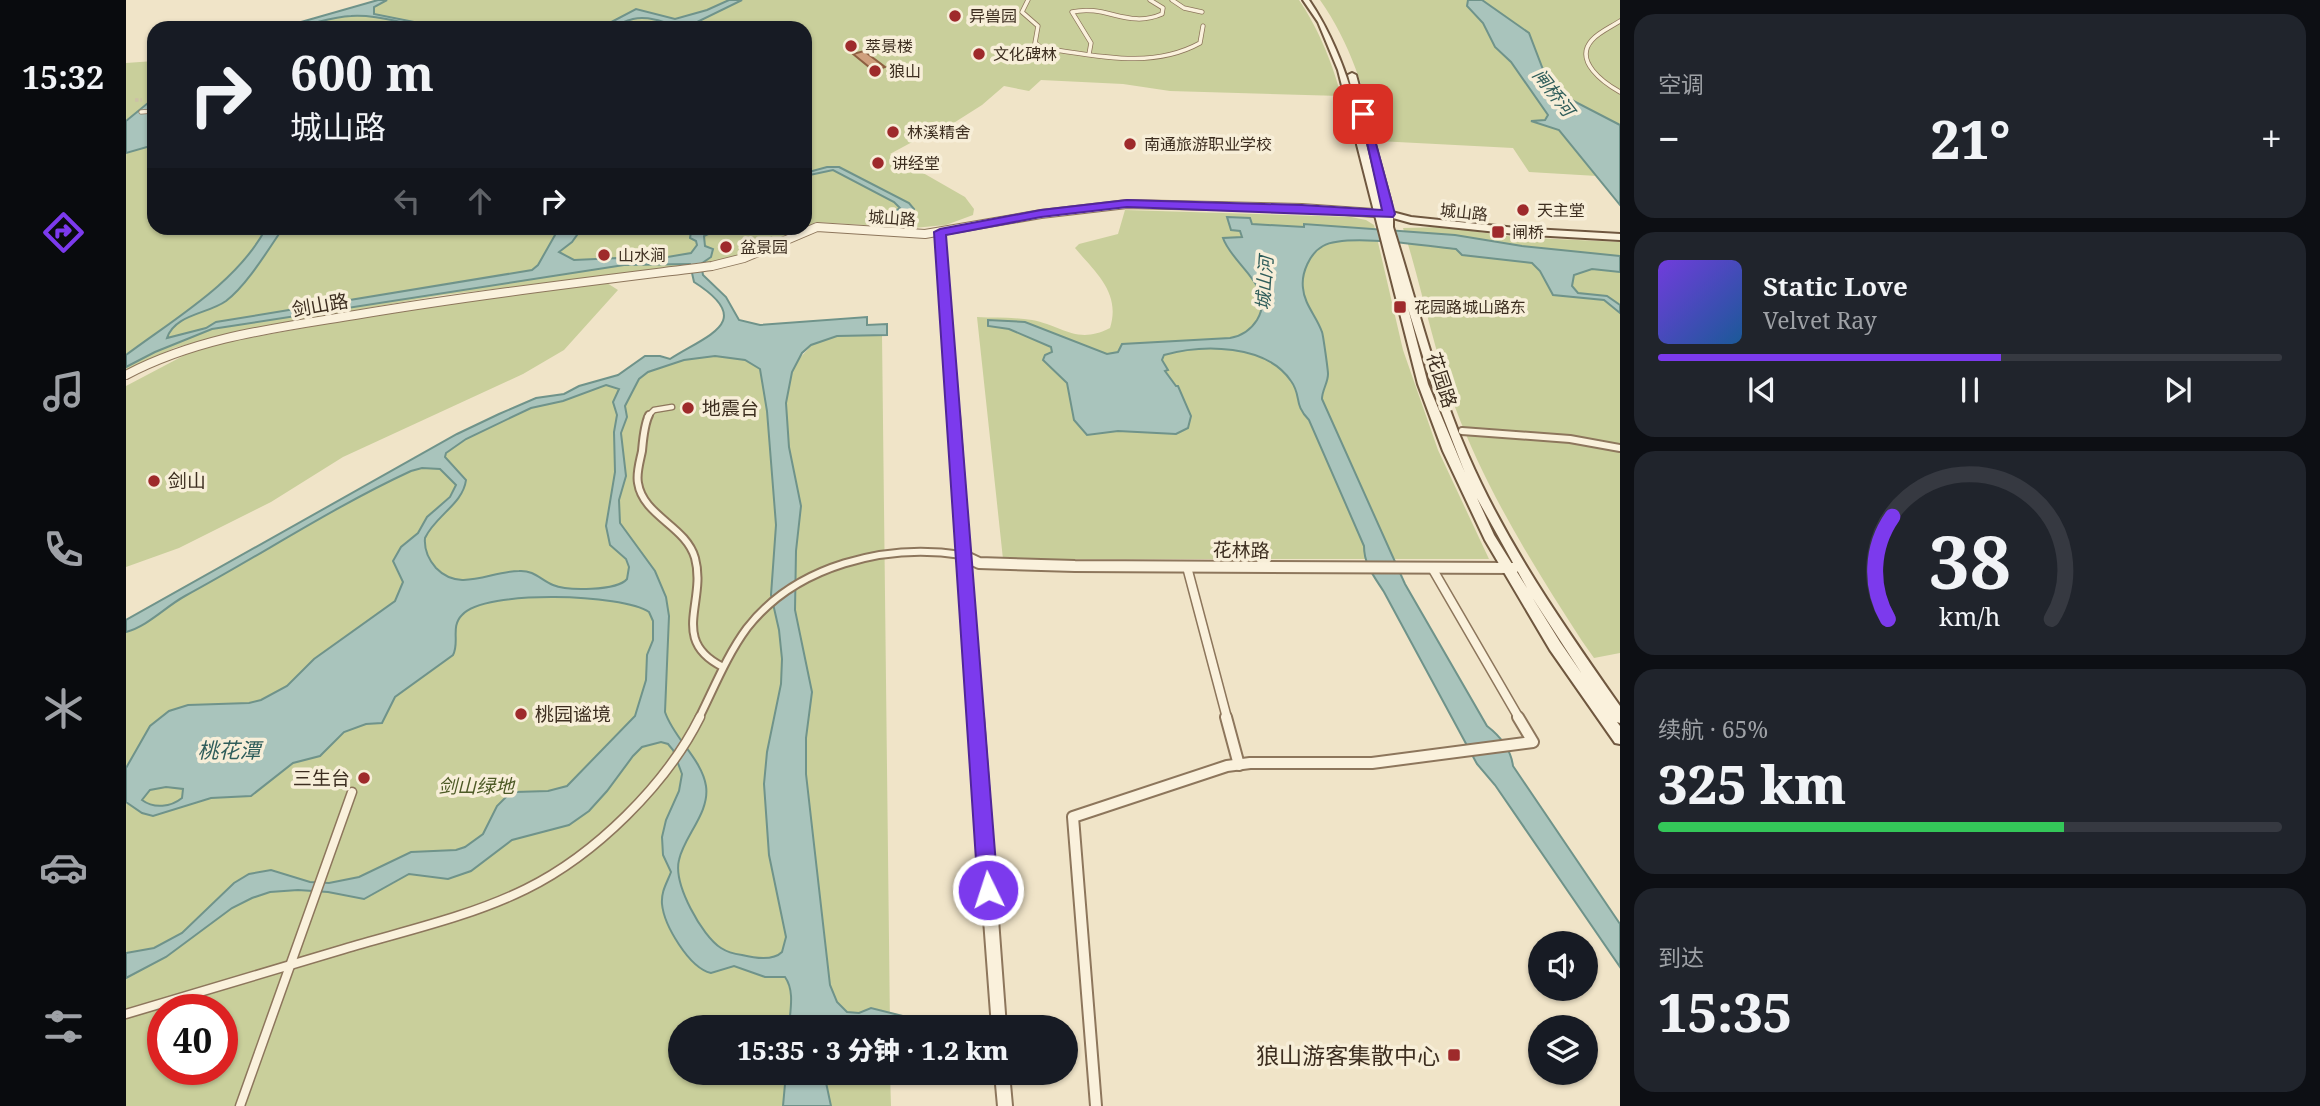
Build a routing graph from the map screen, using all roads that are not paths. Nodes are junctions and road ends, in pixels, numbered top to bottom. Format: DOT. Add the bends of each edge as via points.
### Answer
graph roads {
  1 [pos="1028,0"];
  2 [pos="1150,0"];
  3 [pos="1306,0"];
  4 [pos="1314,0"];
  5 [pos="1173,2"];
  6 [pos="1162,6"];
  7 [pos="1202,12"];
  8 [pos="1620,21"];
  9 [pos="1203,26"];
  10 [pos="1089,54"];
  11 [pos="1620,92"];
  12 [pos="141,112"];
  13 [pos="147,112"];
  14 [pos="1378,213"];
  15 [pos="1389,214"];
  16 [pos="1385,226"];
  17 [pos="812,228"];
  18 [pos="1620,230"];
  19 [pos="940,232"];
  20 [pos="796,235"];
  21 [pos="1620,237"];
  22 [pos="1391,244"];
  23 [pos="526,289"];
  24 [pos="126,375"];
  25 [pos="673,407"];
  26 [pos="1462,432"];
  27 [pos="1620,448"];
  28 [pos="962,555"];
  29 [pos="1187,567"];
  30 [pos="1432,568"];
  31 [pos="1507,568"];
  32 [pos="1522,568"];
  33 [pos="723,667"];
  34 [pos="1620,717"];
  35 [pos="1620,738"];
  36 [pos="1239,765"];
  37 [pos="352,792"];
  38 [pos="290,965"];
  39 [pos="126,1014"];
  40 [pos="998,1015"];
  41 [pos="1003,1085"];
  42 [pos="240,1106"];
  43 [pos="1004,1106"];
  44 [pos="1096,1106"];
  1 -- 10 [label="street" via="1022,12 1038,26 1037,47"];
  2 -- 6 [label="street"];
  3 -- 14 [label="main road, 花园路" via="1342,70"];
  4 -- 15 [label="main road, 花园路" via="1351,71"];
  5 -- 6 [label="street"];
  5 -- 7 [label="street"];
  6 -- 10 [label="street" via="1163,14 1148,20 1120,19 1095,9 1074,11 1072,15 1091,43"];
  8 -- 11 [label="street" via="1589,43 1586,53 1596,74"];
  9 -- 10 [label="street" via="1200,43 1178,54 1134,59"];
  12 -- 13 [label="street"];
  14 -- 15 [label="street, 城山路"];
  14 -- 16 [label="main road, 花园路"];
  14 -- 19 [label="street, 城山路" via="1127,204"];
  15 -- 16 [label="main road, 花园路"];
  15 -- 18 [label="main road, 城山路"];
  15 -- 21 [label="main road, 城山路" via="1516,231"];
  16 -- 22 [label="main road, 花园路"];
  17 -- 19 [label="street, 城山路"];
  19 -- 28 [label="street"];
  20 -- 23 [label="street, 城山路" via="744,258 712,266"];
  22 -- 31 [label="main road, 花园路" via="1423,384 1448,451"];
  22 -- 32 [label="main road, 花园路" via="1463,456"];
  23 -- 24 [label="street, 剑山路" via="201,342"];
  25 -- 33 [label="street" via="654,410 647,417 638,489 689,542 698,570 693,638 704,659"];
  26 -- 27 [label="street" via="1570,439"];
  28 -- 29 [label="street, 花林路" via="979,563"];
  28 -- 33 [label="street" via="864,557 824,570 771,604 749,626"];
  28 -- 40 [label="street"];
  29 -- 30 [label="street, 花林路"];
  29 -- 36 [label="street"];
  30 -- 31 [label="street, 花林路"];
  30 -- 36 [label="street" via="1533,742 1372,763"];
  31 -- 32 [label="street, 花林路"];
  31 -- 35 [label="main road, 花园路"];
  32 -- 34 [label="main road, 花园路"];
  33 -- 38 [label="street" via="675,760 643,799 576,858 526,889 464,913"];
  36 -- 44 [label="street" via="1073,817"];
  37 -- 38 [label="street"];
  38 -- 39 [label="street"];
  38 -- 42 [label="street"];
  41 -- 43 [label="street"];
}
